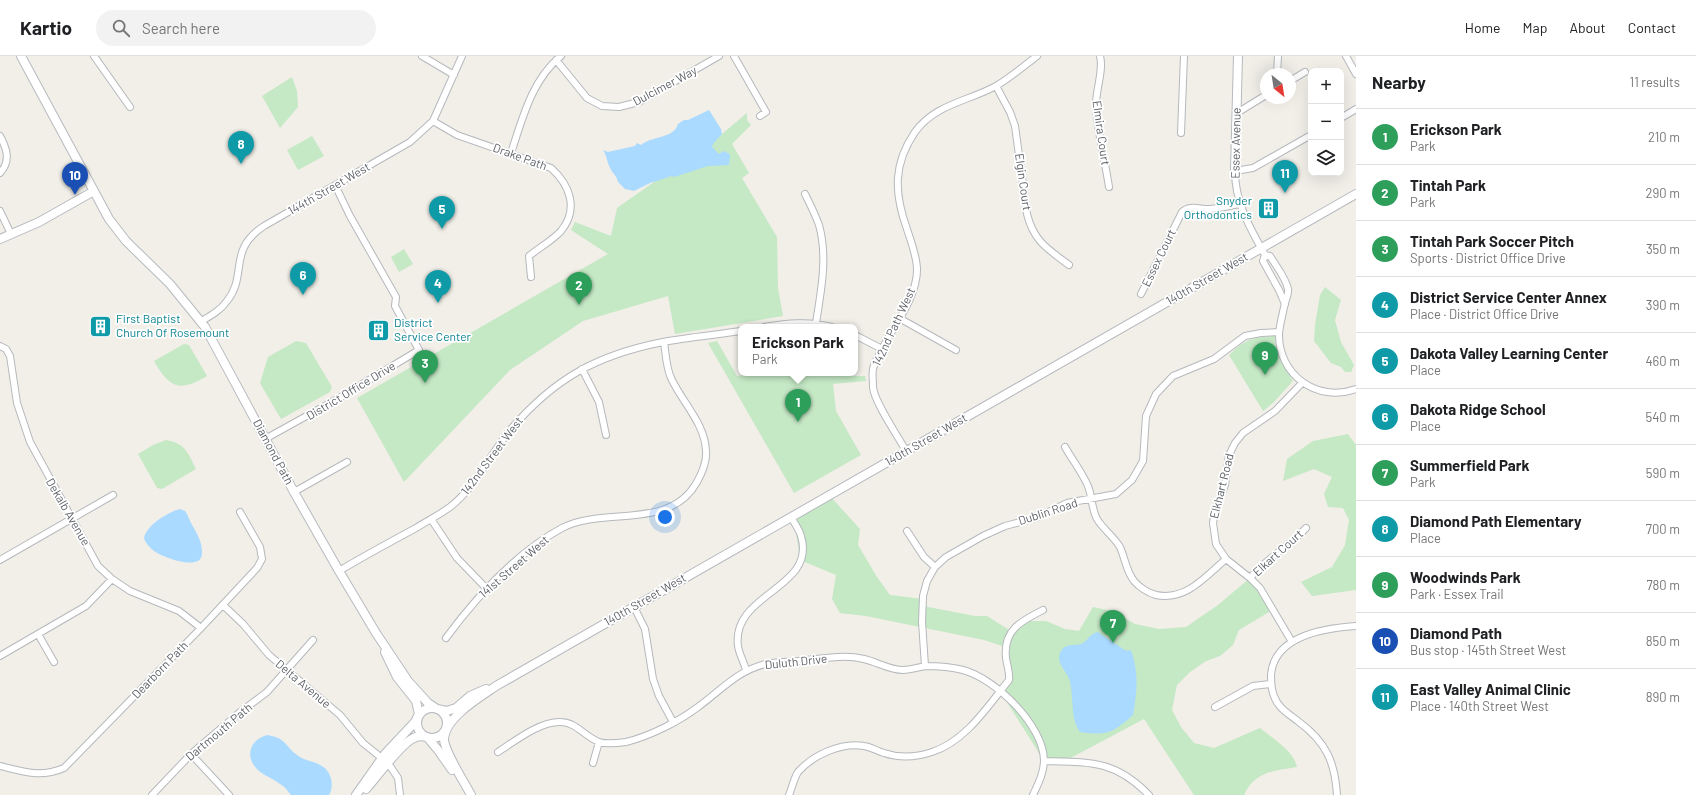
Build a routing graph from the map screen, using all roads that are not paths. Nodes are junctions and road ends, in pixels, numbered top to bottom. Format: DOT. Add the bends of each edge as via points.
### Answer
graph roads {
  1 [pos="21,56"];
  2 [pos="94,56"];
  3 [pos="422,56"];
  4 [pos="462,56"];
  5 [pos="561,56"];
  6 [pos="719,56"];
  7 [pos="734,56"];
  8 [pos="1038,56"];
  9 [pos="1100,56"];
  10 [pos="1184,56"];
  11 [pos="1238,56"];
  12 [pos="1278,56"];
  13 [pos="1346,56"];
  14 [pos="556,60"];
  15 [pos="1277,68"];
  16 [pos="1305,72"];
  17 [pos="1356,74"];
  18 [pos="454,75"];
  19 [pos="1296,77"];
  20 [pos="996,86"];
  21 [pos="1260,100"];
  22 [pos="130,107"];
  23 [pos="1356,109"];
  24 [pos="1237,113"];
  25 [pos="760,116"];
  26 [pos="1344,116"];
  27 [pos="433,121"];
  28 [pos="1182,133"];
  29 [pos="0,136"];
  30 [pos="1308,137"];
  31 [pos="510,153"];
  32 [pos="1235,171"];
  33 [pos="0,173"];
  34 [pos="335,185"];
  35 [pos="1109,187"];
  36 [pos="94,191"];
  37 [pos="805,194"];
  38 [pos="1356,194"];
  39 [pos="1239,204"];
  40 [pos="0,211"];
  41 [pos="11,234"];
  42 [pos="0,239"];
  43 [pos="1263,252"];
  44 [pos="1069,265"];
  45 [pos="531,277"];
  46 [pos="1142,294"];
  47 [pos="899,318"];
  48 [pos="200,322"];
  49 [pos="816,323"];
  50 [pos="781,324"];
  51 [pos="820,324"];
  52 [pos="738,331"];
  53 [pos="1279,332"];
  54 [pos="858,337"];
  55 [pos="664,342"];
  56 [pos="0,346"];
  57 [pos="882,349"];
  58 [pos="956,350"];
  59 [pos="582,369"];
  60 [pos="1302,383"];
  61 [pos="1356,389"];
  62 [pos="606,435"];
  63 [pos="265,439"];
  64 [pos="1065,447"];
  65 [pos="906,451"];
  66 [pos="346,462"];
  67 [pos="294,492"];
  68 [pos="113,495"];
  69 [pos="1092,500"];
  70 [pos="240,512"];
  71 [pos="791,517"];
  72 [pos="72,519"];
  73 [pos="431,519"];
  74 [pos="1306,528"];
  75 [pos="907,531"];
  76 [pos="1226,559"];
  77 [pos="0,560"];
  78 [pos="935,567"];
  79 [pos="339,571"];
  80 [pos="1250,578"];
  81 [pos="112,579"];
  82 [pos="486,588"];
  83 [pos="223,605"];
  84 [pos="634,607"];
  85 [pos="1043,610"];
  86 [pos="1356,626"];
  87 [pos="201,628"];
  88 [pos="376,633"];
  89 [pos="38,634"];
  90 [pos="446,638"];
  91 [pos="313,640"];
  92 [pos="1292,642"];
  93 [pos="0,656"];
  94 [pos="54,662"];
  95 [pos="926,666"];
  96 [pos="746,670"];
  97 [pos="287,671"];
  98 [pos="1270,684"];
  99 [pos="496,686"];
  100 [pos="1000,691"];
  101 [pos="1215,707"];
  102 [pos="437,709"];
  103 [pos="418,718"];
  104 [pos="673,722"];
  105 [pos="447,728"];
  106 [pos="427,737"];
  107 [pos="599,742"];
  108 [pos="498,752"];
  109 [pos="191,754"];
  110 [pos="385,761"];
  111 [pos="1044,761"];
  112 [pos="593,762"];
  113 [pos="0,766"];
  114 [pos="152,795"];
  115 [pos="229,795"];
  116 [pos="356,795"];
  117 [pos="361,795"];
  118 [pos="400,795"];
  119 [pos="467,795"];
  120 [pos="471,795"];
  121 [pos="789,795"];
  122 [pos="1033,795"];
  123 [pos="1149,795"];
  124 [pos="1337,795"];
  1 -- 36 [label="street, Diamond Path"];
  2 -- 22 [label="street"];
  3 -- 18 [label="street"];
  4 -- 18 [label="street, 144th Street West"];
  5 -- 14 [label="street"];
  6 -- 14 [label="street, Dulcimer Way" via="639,102 619,108 602,106 587,98"];
  7 -- 25 [label="street" via="766,112"];
  8 -- 20 [label="street, 142nd Path West"];
  9 -- 35 [label="street, Elmira Court" via="1096,108"];
  10 -- 28 [label="street"];
  11 -- 24 [label="street, Essex Avenue"];
  12 -- 15 [label="street"];
  13 -- 17 [label="street"];
  14 -- 31 [label="street" via="532,92"];
  16 -- 19 [label="street"];
  18 -- 27 [label="street, 144th Street West"];
  20 -- 44 [label="street, Elgin Court" via="1015,126 1031,228 1043,246"];
  20 -- 47 [label="street, 142nd Path West" via="949,105 934,114 916,130 904,152 898,172 898,196 915,253 917,271 913,292"];
  21 -- 24 [label="street"];
  23 -- 26 [label="street"];
  24 -- 32 [label="street, Essex Avenue"];
  27 -- 31 [label="street, Drake Path" via="457,135"];
  27 -- 34 [label="street, 144th Street West" via="410,142"];
  29 -- 33 [label="street" via="7,157"];
  30 -- 32 [label="street" via="1253,168"];
  31 -- 45 [label="street, Drake Path" via="551,168 562,178 569,190 571,208 567,221 560,232 529,256"];
  32 -- 39 [label="street, Essex Avenue"];
  34 -- 48 [label="street, 144th Street West" via="253,234 242,251 231,295 218,310"];
  34 -- 63 [label="street, District Office Drive" via="396,297 395,306 419,350"];
  36 -- 41 [label="street" via="39,222"];
  36 -- 48 [label="street, Diamond Path" via="109,219 126,241 170,284"];
  37 -- 49 [label="street" via="819,225 823,250"];
  38 -- 43 [label="street, 140th Street West"];
  39 -- 43 [label="street, Essex Avenue"];
  39 -- 46 [label="street, Essex Court" via="1209,210 1185,209"];
  40 -- 41 [label="street"];
  41 -- 42 [label="street"];
  43 -- 53 [label="street, Essex Avenue" via="1270,256 1288,289"];
  43 -- 65 [label="street, 140th Street West"];
  47 -- 57 [label="street, 142nd Path West"];
  47 -- 58 [label="street"];
  48 -- 63 [label="street, Diamond Path" via="222,356"];
  49 -- 50 [label="street"];
  49 -- 51 [label="street"];
  52 -- 55 [label="street, 142nd Street West"];
  53 -- 60 [label="street" via="1285,363"];
  53 -- 69 [label="street, Dublin Road" via="1245,336 1214,359 1173,376 1156,394 1146,416 1143,461 1132,480 1116,494"];
  54 -- 57 [label="street"];
  55 -- 59 [label="street, 142nd Street West" via="626,351"];
  55 -- 82 [label="street, 141st Street West" via="671,380 702,430 706,449 704,466 693,489 675,506 656,512 592,519 564,527 539,542"];
  56 -- 72 [label="street, Dekalb Avenue" via="6,349 10,356 19,408 30,442"];
  57 -- 65 [label="street, 142nd Path West" via="873,369 873,389"];
  59 -- 62 [label="street" via="599,402"];
  59 -- 73 [label="street, 142nd Street West" via="537,401 508,432 461,497"];
  60 -- 61 [label="street" via="1329,393"];
  60 -- 76 [label="street, Elkhart Road" via="1275,412 1243,433 1232,449 1225,485 1213,522 1216,544"];
  63 -- 67 [label="street, Diamond Path"];
  64 -- 69 [label="street" via="1089,488"];
  65 -- 71 [label="street, 140th Street West"];
  66 -- 67 [label="street"];
  67 -- 79 [label="street, Diamond Path"];
  68 -- 72 [label="street"];
  69 -- 76 [label="street" via="1097,518 1119,546 1128,572 1139,585 1153,594 1165,597 1186,592"];
  69 -- 78 [label="street, Dublin Road" via="1067,503 1036,518 994,531 946,557"];
  70 -- 83 [label="street, Dearborn Path" via="260,547 262,559 257,568"];
  71 -- 84 [label="street, 140th Street West"];
  71 -- 96 [label="street" via="801,536 802,556 792,575 752,607 745,616 738,636 738,647"];
  72 -- 77 [label="street"];
  72 -- 81 [label="street, Dekalb Avenue" via="98,566"];
  73 -- 79 [label="street, 142nd Street West"];
  73 -- 82 [label="street" via="458,558"];
  74 -- 80 [label="street, Elkart Court"];
  75 -- 78 [label="street" via="924,557"];
  76 -- 80 [label="street, Elkhart Road"];
  78 -- 95 [label="street, Dublin Road" via="927,581 923,596 922,622"];
  79 -- 88 [label="street, Diamond Path"];
  80 -- 92 [label="street, Elkhart Road" via="1268,599"];
  81 -- 87 [label="street, Dekalb Avenue" via="130,591 179,611"];
  81 -- 89 [label="street" via="86,606"];
  82 -- 90 [label="street, 141st Street West"];
  83 -- 87 [label="street, Dearborn Path"];
  83 -- 97 [label="street, Delta Avenue"];
  84 -- 99 [label="street, 140th Street West"];
  84 -- 104 [label="street" via="645,629 657,691"];
  85 -- 100 [label="street" via="1025,619 1009,634 1006,660 1010,671 1009,680"];
  86 -- 92 [label="street" via="1314,632"];
  87 -- 113 [label="street, Dearborn Path" via="64,768 52,773 38,774"];
  88 -- 102 [label="street, Diamond Path" via="408,681 421,697"];
  88 -- 103 [label="street, Diamond Path" via="397,677 416,701"];
  89 -- 93 [label="street"];
  89 -- 94 [label="street"];
  91 -- 97 [label="street, Dartmouth Path"];
  92 -- 98 [label="street" via="1281,651 1272,668"];
  95 -- 96 [label="street, Duluth Drive" via="903,670 864,659 842,657 766,664"];
  95 -- 100 [label="street, Duluth Drive" via="964,671 984,679"];
  96 -- 104 [label="street, Duluth Drive" via="697,708"];
  97 -- 109 [label="street, Dartmouth Path" via="267,692"];
  97 -- 110 [label="street, Delta Avenue" via="340,715 363,744"];
  98 -- 101 [label="street" via="1253,686"];
  98 -- 124 [label="street" via="1280,707 1310,730 1326,750 1336,774"];
  99 -- 102 [label="street, 140th Street West" via="470,696 447,711"];
  99 -- 105 [label="street, 140th Street West" via="466,707"];
  100 -- 111 [label="street, Duluth Drive" via="1026,718 1043,749"];
  100 -- 121 [label="street" via="966,732 947,746 932,752 908,756 885,753 864,746 848,745 832,749 798,773"];
  102 -- 103 [label="street" via="426,710"];
  102 -- 105 [label="street, Diamond Path" via="446,717"];
  103 -- 106 [label="street, Diamond Path" via="420,729"];
  103 -- 110 [label="street"];
  104 -- 107 [label="street, Duluth Drive" via="624,742"];
  105 -- 106 [label="street" via="439,736"];
  105 -- 120 [label="street, Diamond Path" via="445,746"];
  106 -- 110 [label="street" via="411,739"];
  106 -- 119 [label="street, Diamond Path" via="444,758"];
  107 -- 108 [label="street" via="574,726 561,722 546,724 518,738"];
  107 -- 112 [label="street"];
  109 -- 114 [label="street, Dartmouth Path"];
  109 -- 115 [label="street"];
  110 -- 116 [label="street"];
  110 -- 117 [label="street"];
  110 -- 118 [label="street" via="398,778"];
  111 -- 122 [label="street, Duluth Drive" via="1042,774"];
  111 -- 123 [label="street" via="1092,762 1114,769"];
}
